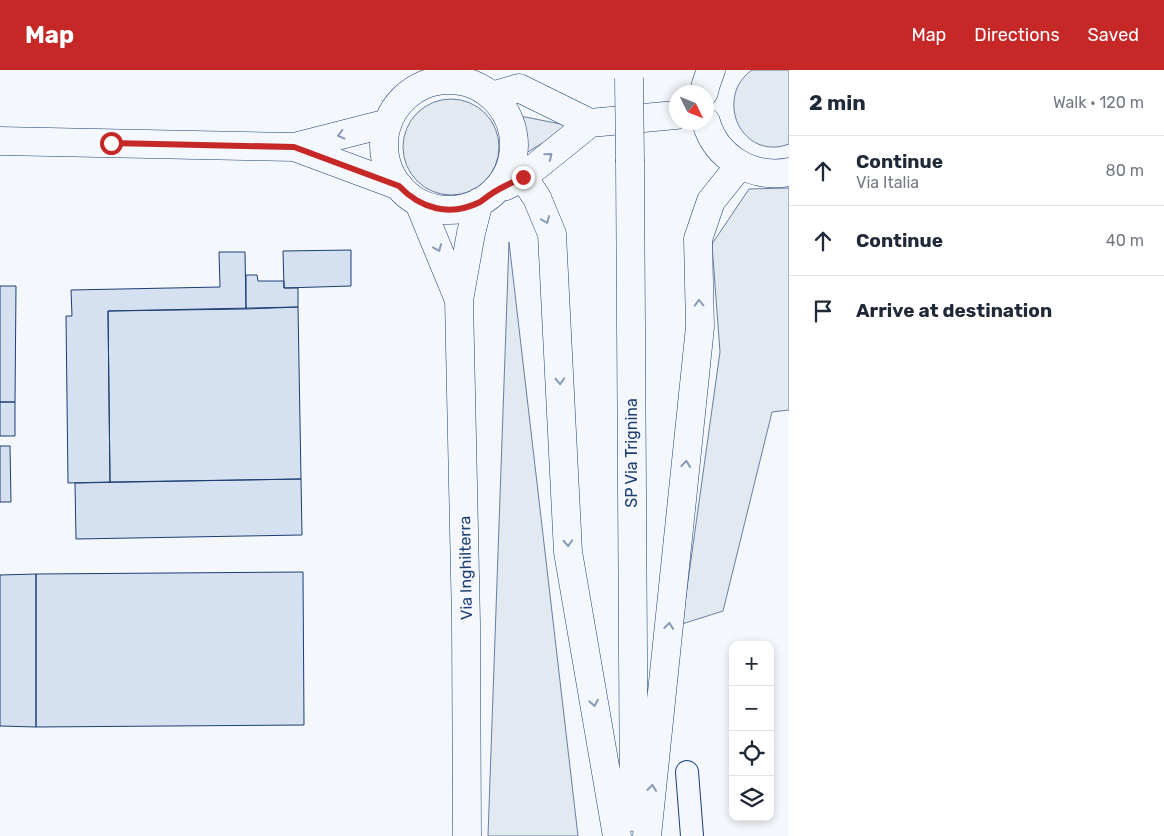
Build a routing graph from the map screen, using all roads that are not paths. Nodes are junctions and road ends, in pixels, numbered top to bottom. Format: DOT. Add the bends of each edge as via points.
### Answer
graph roads {
  1 [pos="431,70"];
  2 [pos="711,70"];
  3 [pos="629,74"];
  4 [pos="526,79"];
  5 [pos="706,85"];
  6 [pos="490,86"];
  7 [pos="409,93"];
  8 [pos="669,116"];
  9 [pos="388,123"];
  10 [pos="590,123"];
  11 [pos="709,130"];
  12 [pos="0,141"];
  13 [pos="294,147"];
  14 [pos="740,165"];
  15 [pos="789,172"];
  16 [pos="523,177"];
  17 [pos="409,194"];
  18 [pos="486,197"];
  19 [pos="459,300"];
  20 [pos="687,772"];
  21 [pos="468,836"];
  22 [pos="616,836"];
  23 [pos="634,836"];
  24 [pos="647,836"];
  25 [pos="692,836"];
  1 -- 7 [label="street"];
  2 -- 5 [label="street"];
  3 -- 23 [label="street, SP Via Trignina, bridge"];
  4 -- 6 [label="street"];
  4 -- 10 [label="street"];
  6 -- 7 [label="street" via="448,79 434,81"];
  6 -- 18 [label="street" via="508,117 514,143 509,170"];
  7 -- 9 [label="street"];
  8 -- 10 [label="street"];
  9 -- 13 [label="street, one-way"];
  9 -- 17 [label="street" via="384,136 386,163"];
  16 -- 10 [label="street, one-way"];
  11 -- 14 [label="street" via="720,148"];
  12 -- 13 [label="street"];
  13 -- 17 [label="street"];
  14 -- 15 [label="street" via="768,174"];
  24 -- 14 [label="street, one-way" via="700,327 698,239 712,202"];
  16 -- 18 [label="street"];
  16 -- 22 [label="street, one-way" via="537,198 552,234 568,552"];
  17 -- 18 [label="street" via="431,207 449,210 467,207"];
  17 -- 19 [label="street, Via Inghilterra, one-way"];
  18 -- 19 [label="street, Via Inghilterra" via="471,233"];
  19 -- 21 [label="street, Via Inghilterra"];
  20 -- 25 [label="street"];
}
